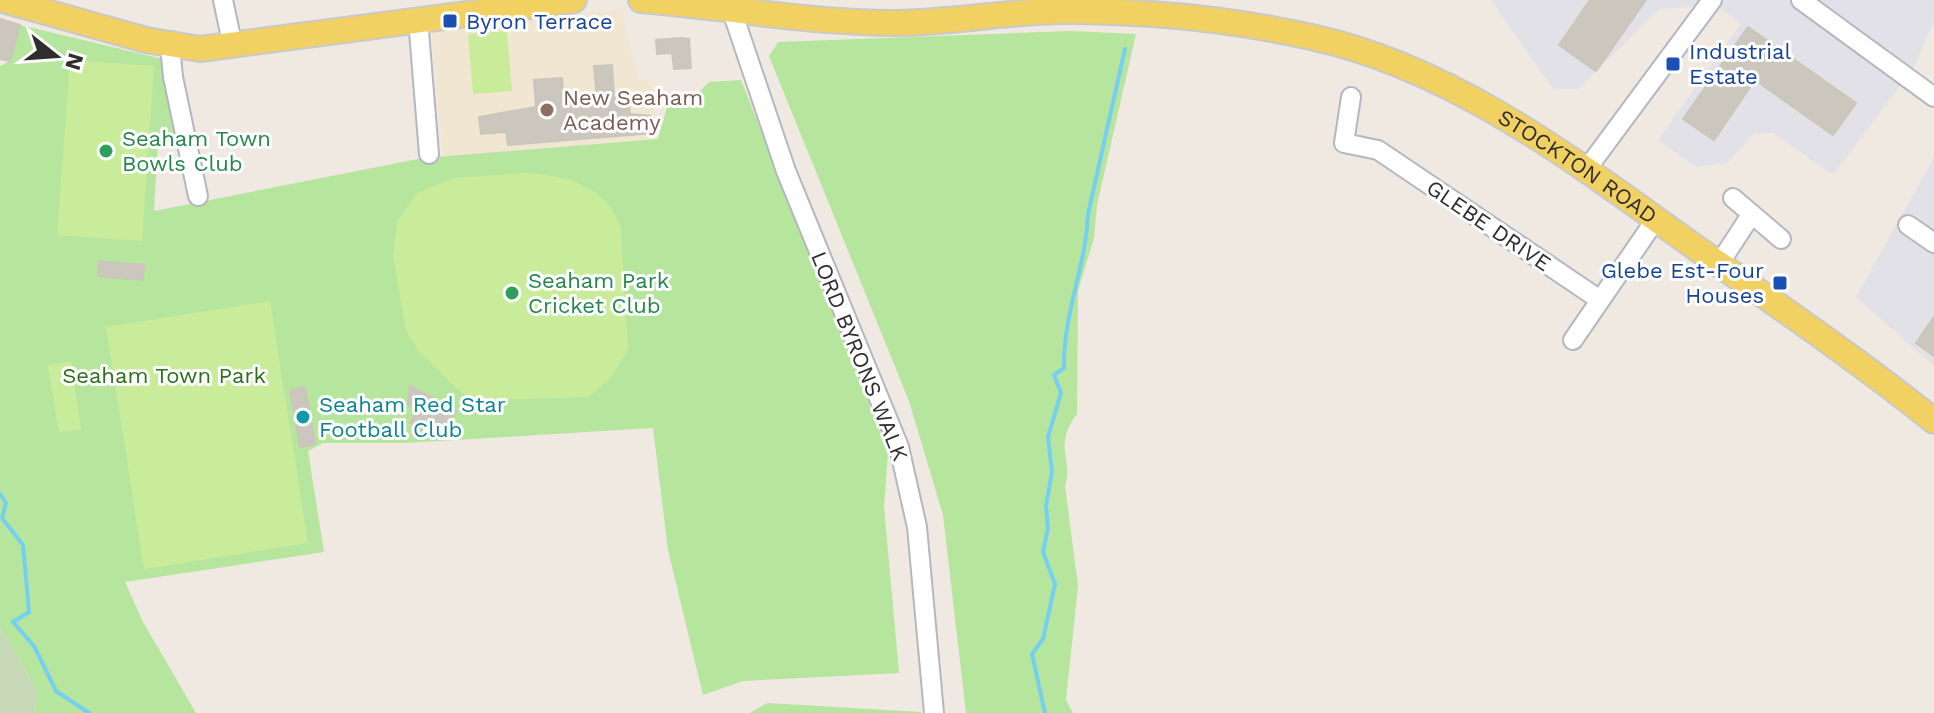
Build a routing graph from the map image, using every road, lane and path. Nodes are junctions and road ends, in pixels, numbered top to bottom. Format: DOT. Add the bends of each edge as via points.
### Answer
graph roads {
  1 [pos="3,0"];
  2 [pos="223,0"];
  3 [pos="574,0"];
  4 [pos="641,0"];
  5 [pos="1712,0"];
  6 [pos="1801,0"];
  7 [pos="730,5"];
  8 [pos="1188,12"];
  9 [pos="418,19"];
  10 [pos="170,46"];
  11 [pos="233,47"];
  12 [pos="1351,97"];
  13 [pos="1934,97"];
  14 [pos="429,154"];
  15 [pos="1586,170"];
  16 [pos="198,196"];
  17 [pos="1733,198"];
  18 [pos="1751,215"];
  19 [pos="1656,219"];
  20 [pos="1908,225"];
  21 [pos="1781,239"];
  22 [pos="1934,243"];
  23 [pos="1719,264"];
  24 [pos="1600,300"];
  25 [pos="1573,340"];
  26 [pos="1934,421"];
  27 [pos="934,713"];
  1 -- 10 [label="main road"];
  2 -- 11 [label="street"];
  3 -- 9 [label="main road"];
  4 -- 7 [label="main road, STOCKTON ROAD"];
  5 -- 15 [label="street"];
  6 -- 13 [label="street"];
  7 -- 8 [label="main road, STOCKTON ROAD" via="804,20 898,23 1062,11"];
  7 -- 27 [label="street, LORD BYRONS WALK" via="786,171 899,447 917,527"];
  8 -- 15 [label="main road, STOCKTON ROAD" via="1313,37 1405,67 1494,112"];
  9 -- 11 [label="main road"];
  9 -- 14 [label="street"];
  10 -- 11 [label="main road"];
  10 -- 16 [label="street"];
  12 -- 24 [label="street, GLEBE DRIVE" via="1344,143 1378,150"];
  15 -- 19 [label="main road, STOCKTON ROAD"];
  17 -- 18 [label="street"];
  18 -- 21 [label="street"];
  18 -- 23 [label="street"];
  19 -- 23 [label="main road, STOCKTON ROAD"];
  19 -- 24 [label="street"];
  20 -- 22 [label="street"];
  23 -- 26 [label="main road, STOCKTON ROAD"];
  24 -- 25 [label="street"];
}
